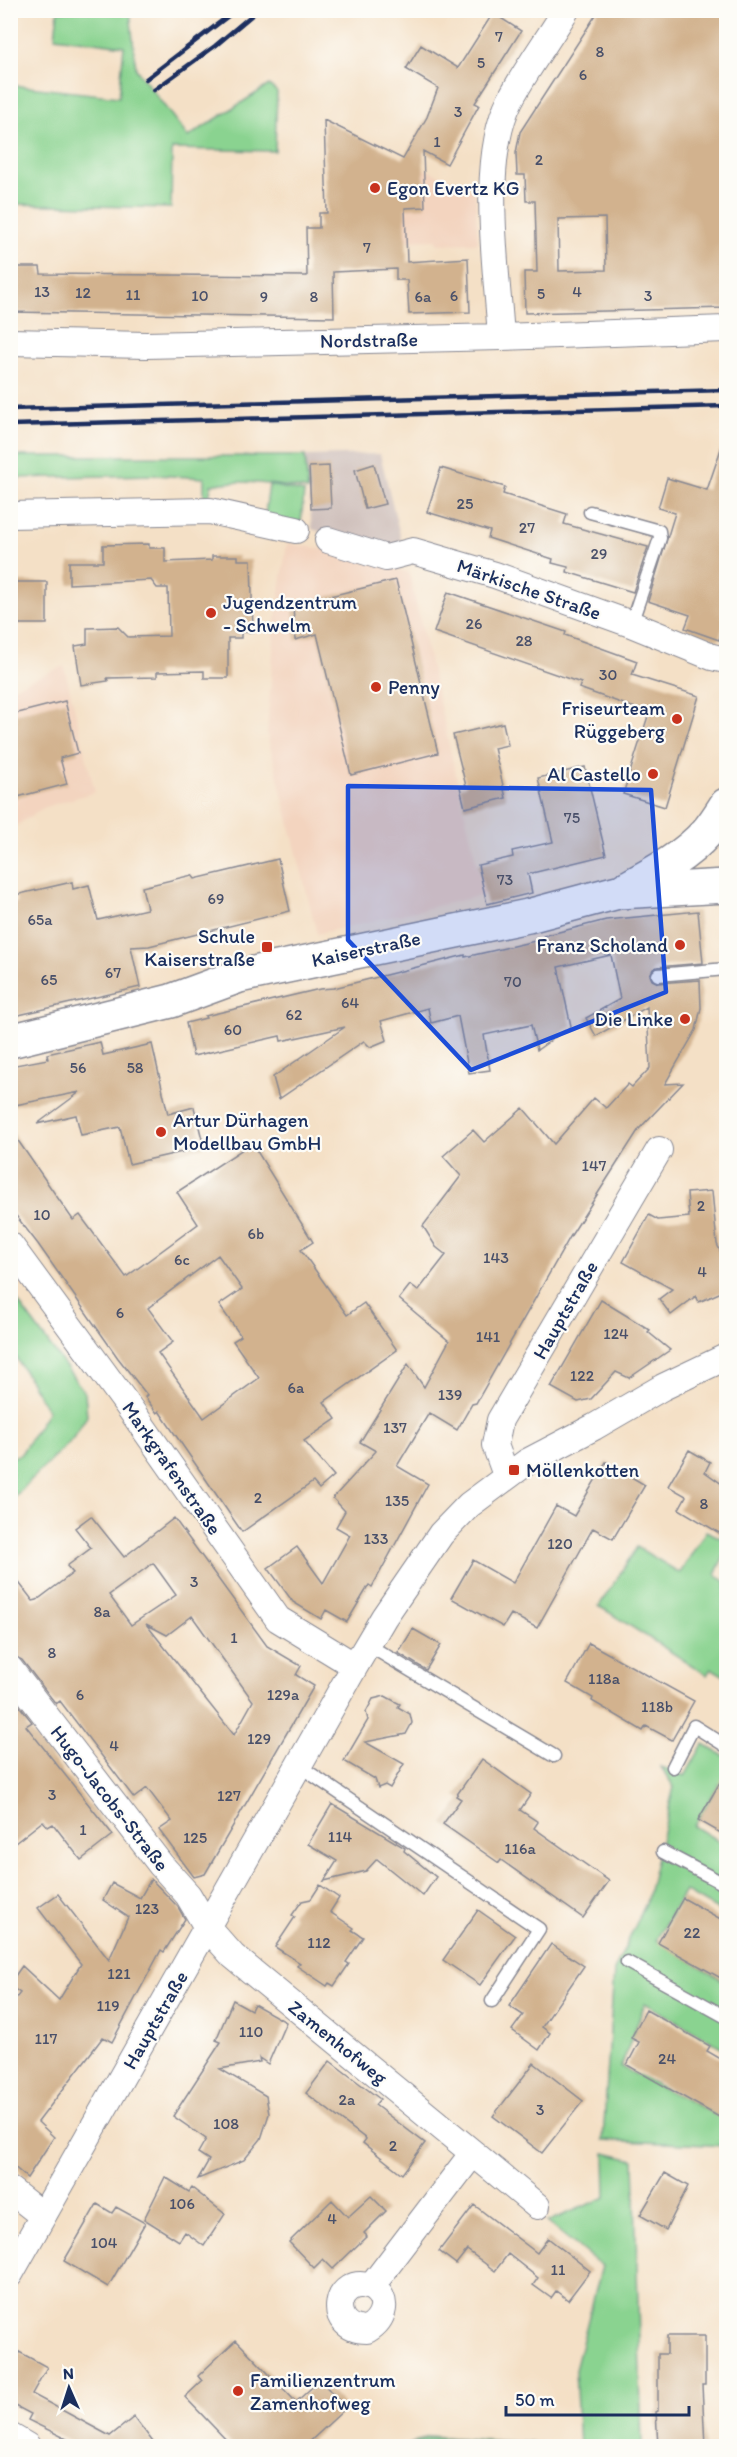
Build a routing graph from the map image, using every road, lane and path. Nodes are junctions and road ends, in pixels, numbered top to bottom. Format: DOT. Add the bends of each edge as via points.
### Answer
graph roads {
  1 [pos="566,10"];
  2 [pos="726,329"];
  3 [pos="501,337"];
  4 [pos="10,342"];
  5 [pos="590,512"];
  6 [pos="10,515"];
  7 [pos="296,530"];
  8 [pos="328,540"];
  9 [pos="631,624"];
  10 [pos="726,660"];
  11 [pos="726,805"];
  12 [pos="726,886"];
  13 [pos="618,892"];
  14 [pos="726,969"];
  15 [pos="658,975"];
  16 [pos="10,1041"];
  17 [pos="659,1150"];
  18 [pos="10,1245"];
  19 [pos="726,1357"];
  20 [pos="506,1475"];
  21 [pos="361,1655"];
  22 [pos="10,1669"];
  23 [pos="726,1746"];
  24 [pos="554,1756"];
  25 [pos="298,1765"];
  26 [pos="673,1767"];
  27 [pos="663,1852"];
  28 [pos="726,1885"];
  29 [pos="207,1927"];
  30 [pos="627,1962"];
  31 [pos="492,2001"];
  32 [pos="726,2017"];
  33 [pos="473,2153"];
  34 [pos="10,2190"];
  35 [pos="537,2206"];
  36 [pos="43,2216"];
  37 [pos="10,2274"];
  38 [pos="371,2287"];
  39 [pos="10,2436"];
  40 [pos="27,2446"];
  1 -- 3 [label="street" via="509,101 496,143 492,192"];
  2 -- 3 [label="street, Nordstraße"];
  3 -- 4 [label="street, Nordstraße" via="146,345"];
  5 -- 9 [label="lane" via="659,531"];
  6 -- 7 [label="street" via="210,512"];
  8 -- 9 [label="street, Märkische Straße" via="386,558 413,551 495,575"];
  9 -- 10 [label="street, Märkische Straße"];
  11 -- 13 [label="main road" via="706,833 686,851"];
  12 -- 13 [label="main road, Kaiserstraße"];
  13 -- 16 [label="main road, Kaiserstraße" via="528,916 239,976 171,1001"];
  14 -- 15 [label="lane"];
  17 -- 20 [label="street, Hauptstraße" via="500,1420 495,1445"];
  18 -- 21 [label="street, Markgrafenstraße" via="278,1620"];
  19 -- 20 [label="street, Hauptstraße" via="663,1387"];
  20 -- 21 [label="street, Hauptstraße" via="441,1534"];
  21 -- 24 [label="lane"];
  21 -- 25 [label="street, Hauptstraße"];
  22 -- 29 [label="street, Hugo-Jacobs-Straße" via="188,1895"];
  23 -- 26 [label="lane" via="694,1726"];
  25 -- 29 [label="street, Hauptstraße"];
  25 -- 31 [label="lane" via="539,1929"];
  27 -- 28 [label="lane"];
  29 -- 33 [label="street, Zamenhofweg" via="233,1956"];
  29 -- 36 [label="street, Hauptstraße"];
  30 -- 32 [label="lane"];
  33 -- 35 [label="street, Zamenhofweg"];
  33 -- 38 [label="street"];
  34 -- 36 [label="street"];
  36 -- 37 [label="street, Hauptstraße"];
  39 -- 40 [label="street"];
}
